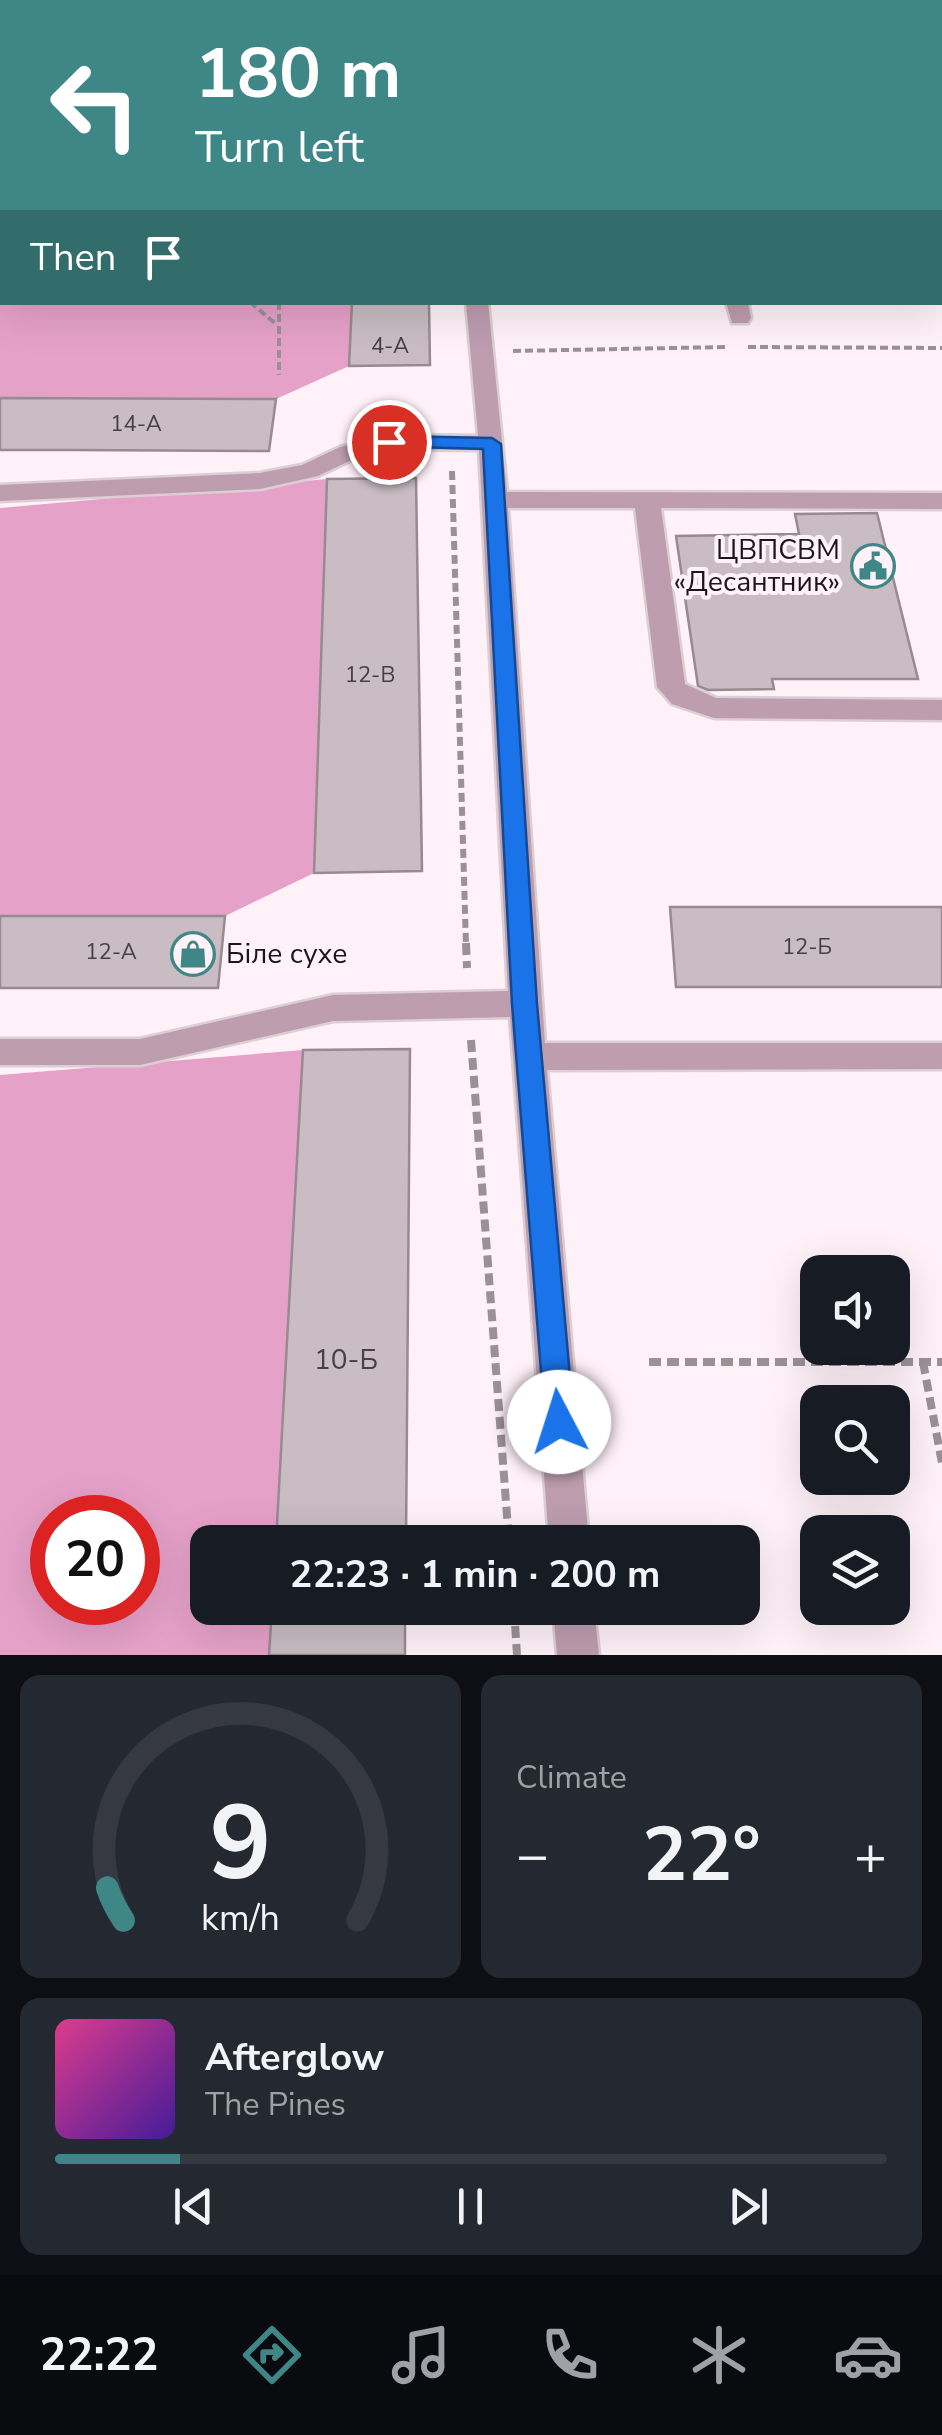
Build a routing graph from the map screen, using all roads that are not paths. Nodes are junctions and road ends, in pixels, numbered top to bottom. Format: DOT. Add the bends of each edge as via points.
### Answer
graph roads {
  1 [pos="477,305"];
  2 [pos="492,444"];
  3 [pos="0,493"];
  4 [pos="495,500"];
  5 [pos="942,501"];
  6 [pos="647,502"];
  7 [pos="942,710"];
  8 [pos="525,1004"];
  9 [pos="0,1052"];
  10 [pos="942,1056"];
  11 [pos="530,1058"];
  12 [pos="568,1525"];
  13 [pos="575,1625"];
  14 [pos="578,1655"];
  1 -- 2 [label="lane"];
  2 -- 3 [label="lane" via="389,442 309,471 260,480"];
  2 -- 4 [label="lane"];
  4 -- 6 [label="lane"];
  4 -- 8 [label="lane"];
  5 -- 6 [label="lane"];
  6 -- 7 [label="lane" via="672,687 682,697 714,708"];
  8 -- 9 [label="lane" via="333,1008 140,1052"];
  8 -- 11 [label="lane"];
  10 -- 11 [label="lane"];
  11 -- 12 [label="lane"];
  13 -- 14 [label="lane"];
}
